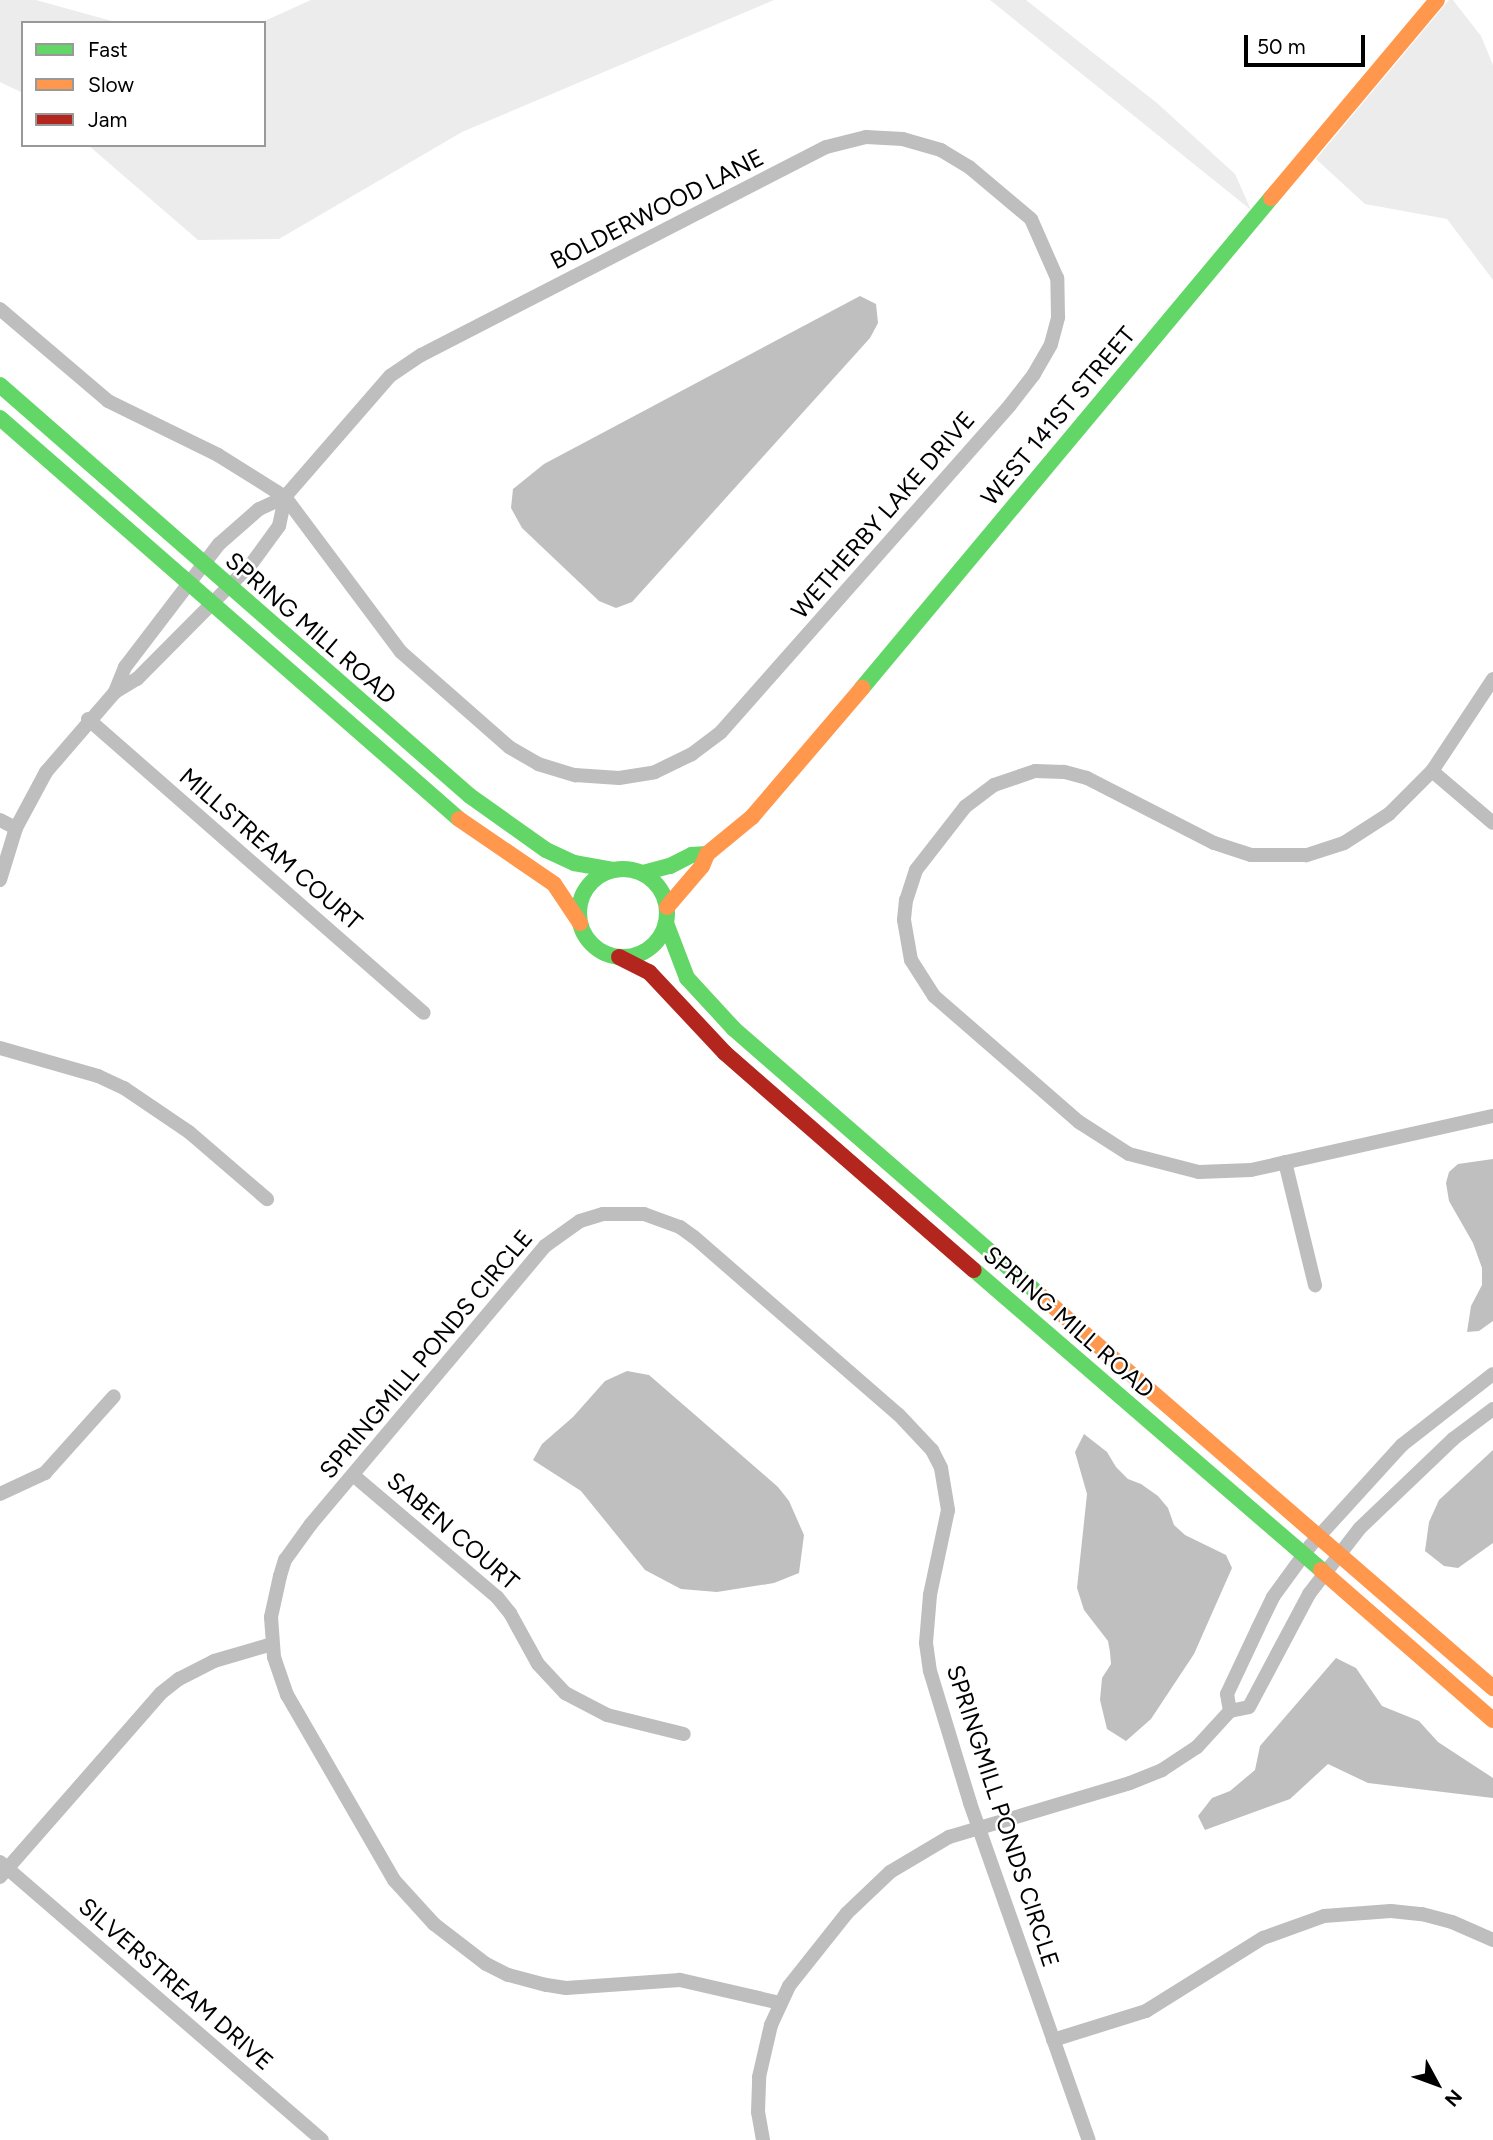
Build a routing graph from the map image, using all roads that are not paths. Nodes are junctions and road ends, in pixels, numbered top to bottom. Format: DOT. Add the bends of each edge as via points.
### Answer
graph roads {
  1 [pos="1437,0"];
  2 [pos="1057,278"];
  3 [pos="0,309"];
  4 [pos="0,385"];
  5 [pos="0,418"];
  6 [pos="285,497"];
  7 [pos="195,574"];
  8 [pos="220,597"];
  9 [pos="1493,679"];
  10 [pos="115,692"];
  11 [pos="88,719"];
  12 [pos="1432,771"];
  13 [pos="0,820"];
  14 [pos="1493,823"];
  15 [pos="16,828"];
  16 [pos="707,855"];
  17 [pos="614,870"];
  18 [pos="643,873"];
  19 [pos="0,880"];
  20 [pos="667,907"];
  21 [pos="580,923"];
  22 [pos="666,923"];
  23 [pos="619,957"];
  24 [pos="424,1013"];
  25 [pos="0,1048"];
  26 [pos="1493,1116"];
  27 [pos="1285,1163"];
  28 [pos="267,1199"];
  29 [pos="1315,1285"];
  30 [pos="1493,1374"];
  31 [pos="114,1396"];
  32 [pos="1493,1409"];
  33 [pos="353,1475"];
  34 [pos="0,1494"];
  35 [pos="1310,1545"];
  36 [pos="1331,1564"];
  37 [pos="272,1644"];
  38 [pos="1493,1688"];
  39 [pos="1230,1711"];
  40 [pos="1493,1720"];
  41 [pos="684,1734"];
  42 [pos="980,1828"];
  43 [pos="3,1869"];
  44 [pos="1493,1940"];
  45 [pos="780,2003"];
  46 [pos="1053,2040"];
  47 [pos="322,2140"];
  48 [pos="763,2140"];
  49 [pos="1089,2140"];
  1 -- 16 [label="street, WEST 141ST STREET" via="773,794"];
  2 -- 6 [label="street, BOLDERWOOD LANE" via="1031,219 969,167 941,150 903,139 866,137 826,147 421,355 390,376"];
  2 -- 6 [label="street, WETHERBY LAKE DRIVE" via="1058,317 1051,344 1034,374 722,732 692,754 655,772 619,778 575,775 538,764 509,747 401,652"];
  3 -- 6 [label="street" via="108,401 218,456"];
  4 -- 7 [label="street, SPRING MILL ROAD"];
  5 -- 7 [label="street, SPRING MILL ROAD"];
  6 -- 7 [label="street, BOLDERWOOD LANE" via="259,509 219,544"];
  6 -- 8 [label="street, BOLDERWOOD LANE" via="279,526"];
  7 -- 8 [label="street, SPRING MILL ROAD"];
  7 -- 8 [label="street, SPRING MILL ROAD"];
  7 -- 10 [label="street, BOLDERWOOD LANE" via="125,667"];
  8 -- 10 [label="street, BOLDERWOOD LANE" via="138,679"];
  8 -- 17 [label="street, SPRING MILL ROAD" via="494,815 574,863"];
  8 -- 21 [label="street, SPRING MILL ROAD" via="457,818 546,878 564,896"];
  9 -- 12 [label="street"];
  10 -- 11 [label="street"];
  11 -- 15 [label="street" via="46,772"];
  11 -- 24 [label="street, MILLSTREAM COURT"];
  12 -- 14 [label="street"];
  12 -- 27 [label="street" via="1389,814 1344,843 1307,855 1268,858 1214,843 1087,778 1035,771 995,785 965,807 916,870 904,920 908,950 921,980 944,1006 1079,1122 1129,1154 1199,1172"];
  13 -- 15 [label="street"];
  15 -- 19 [label="street"];
  16 -- 18 [label="street, WEST 141ST STREET" via="692,855"];
  16 -- 20 [label="street, WEST 141ST STREET"];
  17 -- 18 [label="street"];
  17 -- 21 [label="street" via="590,884 579,909"];
  18 -- 20 [label="street" via="654,881"];
  20 -- 22 [label="street"];
  21 -- 23 [label="street" via="594,946"];
  22 -- 23 [label="street" via="653,945"];
  22 -- 35 [label="street, SPRING MILL ROAD" via="687,978 734,1029"];
  23 -- 35 [label="street, SPRING MILL ROAD" via="649,972 724,1053"];
  25 -- 28 [label="street" via="124,1088 189,1132"];
  26 -- 27 [label="street"];
  27 -- 29 [label="street"];
  30 -- 35 [label="street" via="1402,1446"];
  31 -- 34 [label="street" via="45,1473"];
  32 -- 36 [label="street" via="1453,1438 1382,1505"];
  33 -- 37 [label="street, SPRINGMILL PONDS CIRCLE" via="285,1560 271,1617"];
  33 -- 41 [label="street, SABEN COURT" via="497,1597 538,1664 565,1693 607,1715"];
  33 -- 42 [label="street, SPRINGMILL PONDS CIRCLE" via="559,1234 603,1214 644,1214 680,1227 899,1415 932,1450 941,1468 948,1510 930,1595 926,1643 940,1709"];
  35 -- 36 [label="street, SPRING MILL ROAD"];
  35 -- 36 [label="street, SPRING MILL ROAD"];
  35 -- 39 [label="street" via="1273,1597 1227,1694"];
  36 -- 38 [label="street, SPRING MILL ROAD"];
  36 -- 39 [label="street" via="1249,1707"];
  36 -- 40 [label="street, SPRING MILL ROAD"];
  37 -- 43 [label="street" via="214,1661 161,1693"];
  37 -- 45 [label="street, SPRINGMILL PONDS CIRCLE" via="287,1695 394,1880 434,1924 486,1964 509,1975 566,1988 680,1980"];
  39 -- 42 [label="street" via="1198,1747 1162,1770"];
  42 -- 45 [label="street" via="928,1848 874,1885 813,1952"];
  42 -- 46 [label="street, SPRINGMILL PONDS CIRCLE"];
  43 -- 47 [label="street, SILVERSTREAM DRIVE"];
  44 -- 46 [label="street" via="1422,1914 1391,1911 1324,1916 1263,1938 1146,2011"];
  45 -- 48 [label="street" via="759,2077"];
  46 -- 49 [label="street, SPRINGMILL PONDS CIRCLE"];
}
